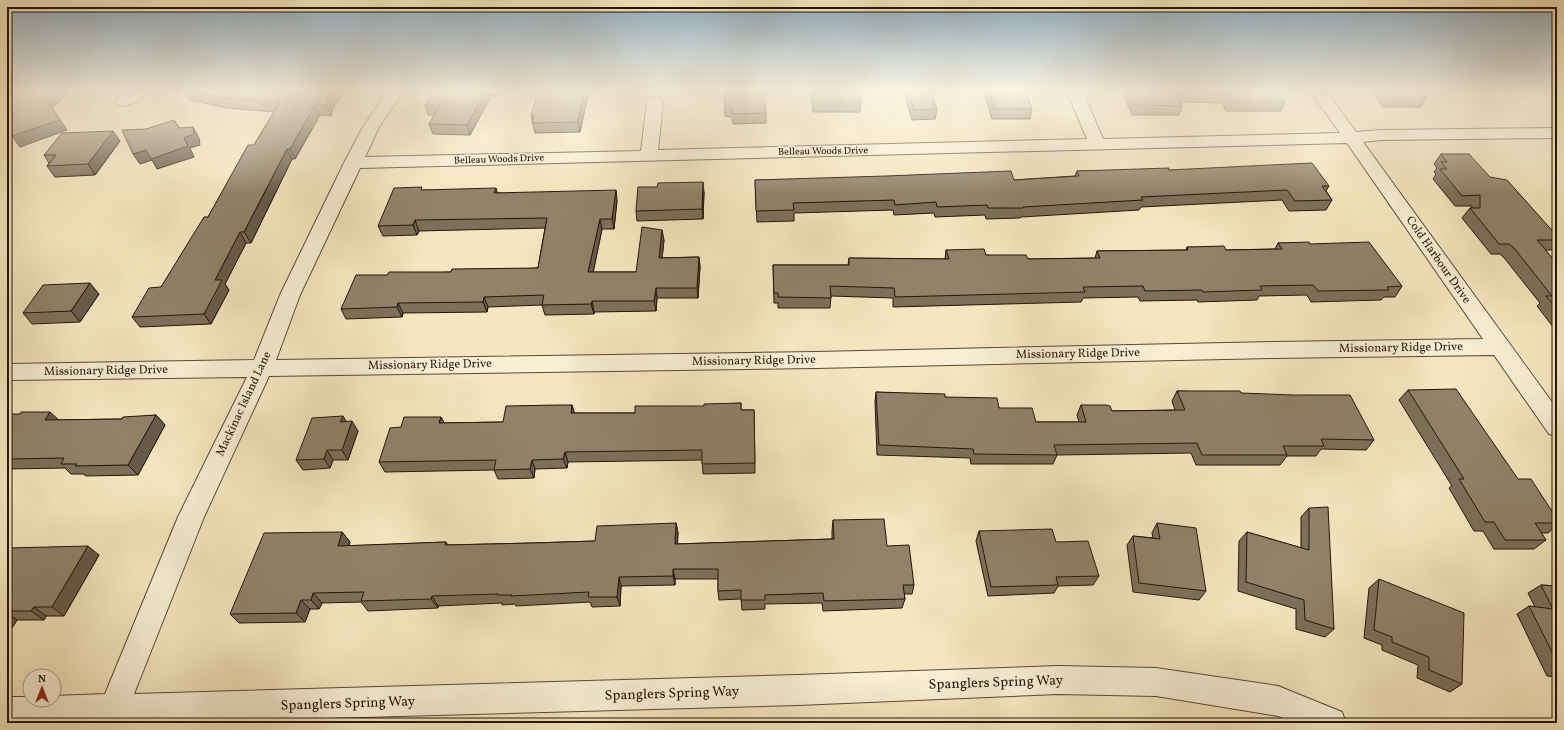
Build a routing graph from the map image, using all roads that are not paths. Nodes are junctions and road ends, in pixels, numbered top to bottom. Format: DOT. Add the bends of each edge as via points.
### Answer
graph roads {
  1 [pos="371,126"];
  2 [pos="652,126"];
  3 [pos="1089,126"];
  4 [pos="1343,126"];
  5 [pos="1557,133"];
  6 [pos="1352,138"];
  7 [pos="1097,144"];
  8 [pos="649,155"];
  9 [pos="353,163"];
  10 [pos="1500,347"];
  11 [pos="262,368"];
  12 [pos="7,372"];
  13 [pos="1557,427"];
  14 [pos="7,712"];
  15 [pos="109,716"];
  16 [pos="1331,723"];
  1 -- 9 [label="street, Mackinac Island Lane"];
  2 -- 8 [label="street"];
  3 -- 7 [label="street"];
  4 -- 6 [label="street, Cold Harbour Drive"];
  5 -- 6 [label="street, Belleau Woods Drive" via="1389,135"];
  6 -- 7 [label="street, Belleau Woods Drive"];
  6 -- 10 [label="street, Cold Harbour Drive"];
  7 -- 8 [label="street, Belleau Woods Drive"];
  8 -- 9 [label="street, Belleau Woods Drive"];
  9 -- 11 [label="street, Mackinac Island Lane" via="290,295"];
  10 -- 11 [label="street, Missionary Ridge Drive"];
  10 -- 13 [label="street, Cold Harbour Drive"];
  11 -- 12 [label="street, Missionary Ridge Drive"];
  11 -- 15 [label="street, Mackinac Island Lane" via="191,517"];
  14 -- 15 [label="street, Spanglers Spring Way"];
  15 -- 16 [label="street, Spanglers Spring Way" via="1058,680 1156,682 1278,702"];
}
